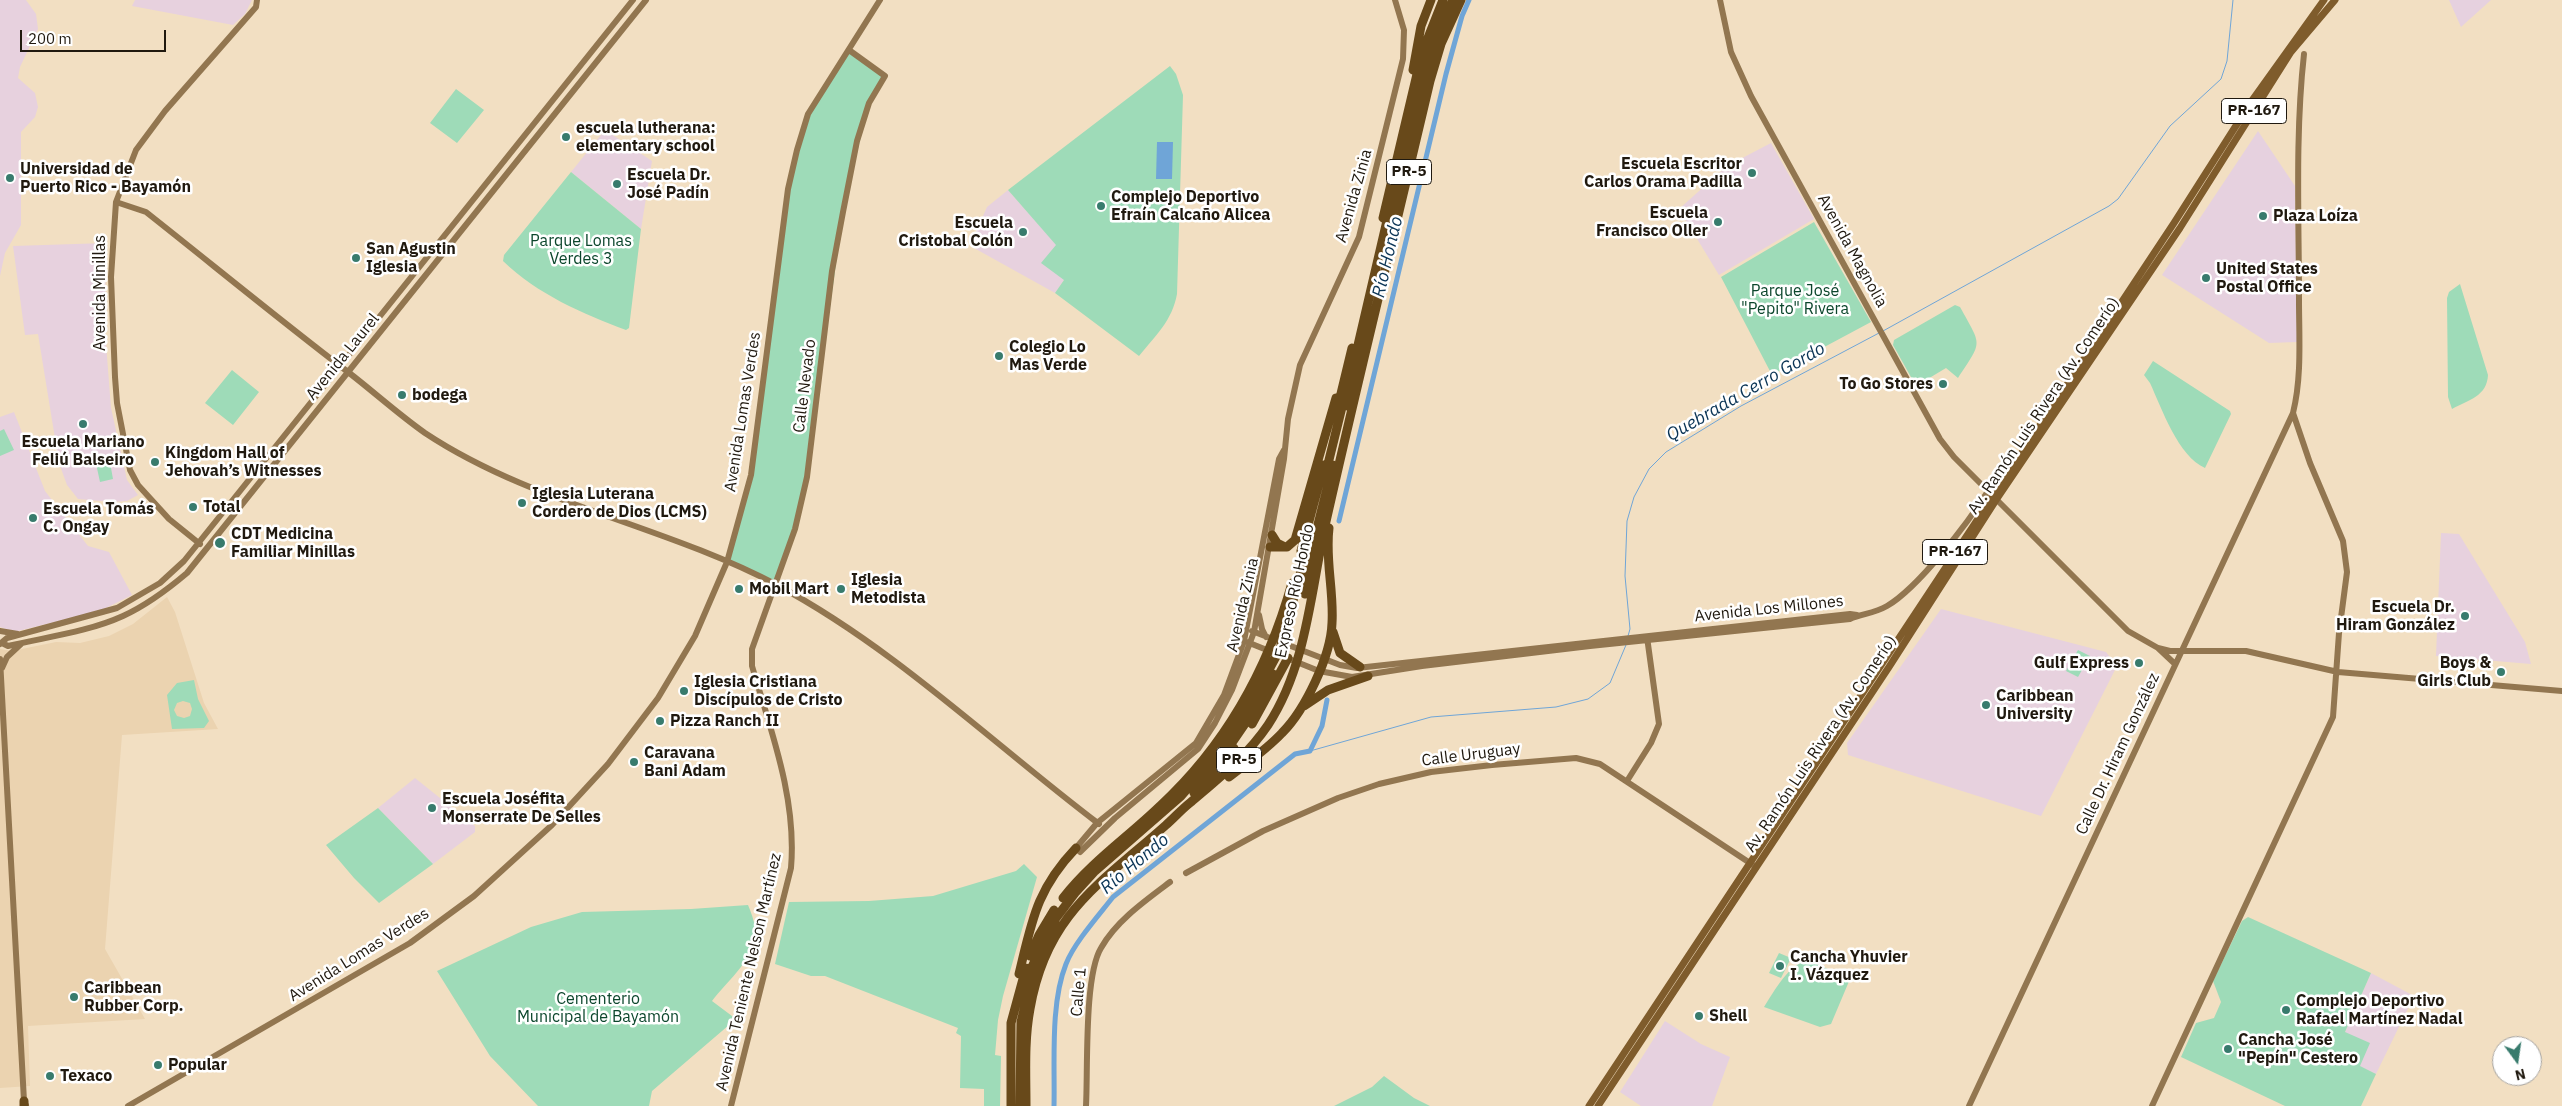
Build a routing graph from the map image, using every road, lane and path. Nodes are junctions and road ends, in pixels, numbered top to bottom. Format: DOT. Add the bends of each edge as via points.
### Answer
graph roads {
  1 [pos="257,0"];
  2 [pos="633,0"];
  3 [pos="646,0"];
  4 [pos="880,0"];
  5 [pos="1395,0"];
  6 [pos="1431,0"];
  7 [pos="1443,0"];
  8 [pos="1448,0"];
  9 [pos="1453,0"];
  10 [pos="1461,0"];
  11 [pos="1720,0"];
  12 [pos="2324,0"];
  13 [pos="2335,0"];
  14 [pos="849,50"];
  15 [pos="2304,54"];
  16 [pos="1412,94"];
  17 [pos="116,202"];
  18 [pos="340,367"];
  19 [pos="348,373"];
  20 [pos="1342,389"];
  21 [pos="2293,414"];
  22 [pos="1349,423"];
  23 [pos="1284,450"];
  24 [pos="1992,496"];
  25 [pos="1272,535"];
  26 [pos="200,544"];
  27 [pos="1266,546"];
  28 [pos="1286,547"];
  29 [pos="727,562"];
  30 [pos="776,585"];
  31 [pos="1258,607"];
  32 [pos="1284,624"];
  33 [pos="1332,626"];
  34 [pos="1246,630"];
  35 [pos="0,631"];
  36 [pos="1301,631"];
  37 [pos="1254,632"];
  38 [pos="24,634"];
  39 [pos="1266,637"];
  40 [pos="1647,637"];
  41 [pos="1244,641"];
  42 [pos="24,642"];
  43 [pos="1251,643"];
  44 [pos="1,644"];
  45 [pos="1262,647"];
  46 [pos="2158,648"];
  47 [pos="2181,651"];
  48 [pos="1285,657"];
  49 [pos="1245,658"];
  50 [pos="0,659"];
  51 [pos="1324,659"];
  52 [pos="2175,664"];
  53 [pos="1267,666"];
  54 [pos="1360,667"];
  55 [pos="2,668"];
  56 [pos="1319,671"];
  57 [pos="2338,672"];
  58 [pos="1289,675"];
  59 [pos="1368,676"];
  60 [pos="2562,691"];
  61 [pos="1300,710"];
  62 [pos="1627,781"];
  63 [pos="1194,793"];
  64 [pos="1181,796"];
  65 [pos="1097,822"];
  66 [pos="1165,826"];
  67 [pos="1104,828"];
  68 [pos="1078,850"];
  69 [pos="1753,865"];
  70 [pos="1186,873"];
  71 [pos="1170,882"];
  72 [pos="1011,1023"];
  73 [pos="25,1104"];
  74 [pos="128,1106"];
  75 [pos="731,1106"];
  76 [pos="1010,1106"];
  77 [pos="1016,1106"];
  78 [pos="1020,1106"];
  79 [pos="1026,1106"];
  80 [pos="1086,1106"];
  81 [pos="1589,1106"];
  82 [pos="1598,1106"];
  83 [pos="1969,1106"];
  84 [pos="2152,1106"];
  1 -- 17 [label="street, Avenida Minillas" via="256,7 165,111 136,150"];
  2 -- 18 [label="street, Avenida Laurel"];
  3 -- 19 [label="street, Avenida Laurel"];
  4 -- 14 [label="street, Avenida Lomas Verdes"];
  5 -- 23 [label="street, Avenida Zinia" via="1404,30 1403,59 1394,99 1359,237 1300,365"];
  6 -- 16 [label="highway" via="1416,48"];
  7 -- 16 [label="highway, Expreso Río Hondo / PR-5" via="1426,40"];
  8 -- 32 [label="highway" via="1423,65 1357,348"];
  9 -- 36 [label="highway" via="1426,68 1314,544"];
  10 -- 22 [label="highway, Expreso Río Hondo / PR-5" via="1434,66"];
  11 -- 24 [label="street, Avenida Magnolia" via="1731,52 1764,119 1940,439"];
  12 -- 24 [label="main road, Av. Ramón Luis Rivera (Av. Comerío) / PR-167" via="2258,92"];
  13 -- 24 [label="main road, Av. Ramón Luis Rivera (Av. Comerío) / PR-167" via="2291,52 2180,228"];
  14 -- 29 [label="street, Avenida Lomas Verdes" via="808,114 797,150 788,189 751,475"];
  14 -- 30 [label="street, Calle Nevado" via="885,76 869,103 857,140 832,270 807,477 795,529"];
  15 -- 21 [label="street" via="2297,397"];
  16 -- 20 [label="highway, Expreso Río Hondo / PR-5"];
  17 -- 18 [label="street" via="146,212"];
  17 -- 26 [label="street, Avenida Minillas" via="111,277 115,377 130,470 138,485 169,519"];
  18 -- 19 [label="street"];
  18 -- 26 [label="street, Avenida Laurel"];
  19 -- 29 [label="street" via="424,432 477,464 559,499"];
  19 -- 42 [label="street, Avenida Laurel" via="207,550 166,591 136,610 95,626"];
  20 -- 28 [label="highway" via="1335,398 1296,540"];
  20 -- 32 [label="highway, Expreso Río Hondo / PR-5"];
  21 -- 47 [label="street, Calle Dr. Hiram González"];
  21 -- 57 [label="street" via="2342,541 2346,572"];
  22 -- 33 [label="highway" via="1350,436 1329,533"];
  22 -- 36 [label="highway, Expreso Río Hondo / PR-5"];
  23 -- 25 [label="street, Avenida Zinia"];
  23 -- 27 [label="street, Avenida Zinia" via="1279,459"];
  24 -- 40 [label="street, Avenida Los Millones" via="1906,592 1887,606 1858,615"];
  24 -- 46 [label="street, Avenida Magnolia" via="2128,631"];
  24 -- 69 [label="main road, Av. Ramón Luis Rivera (Av. Comerío) / PR-167"];
  25 -- 27 [label="street, Avenida Zinia"];
  25 -- 28 [label="highway"];
  26 -- 38 [label="street, Avenida Laurel" via="160,583 135,599 96,615"];
  27 -- 28 [label="highway"];
  27 -- 31 [label="street, Avenida Zinia"];
  27 -- 34 [label="street, Avenida Zinia"];
  29 -- 30 [label="street"];
  29 -- 74 [label="street, Avenida Lomas Verdes" via="695,636 658,698 608,764 545,832 474,896 410,943"];
  30 -- 65 [label="street" via="856,632"];
  30 -- 75 [label="street, Avenida Teniente Nelson Martínez" via="756,633 752,666 792,814 794,840 791,868"];
  31 -- 37 [label="street, Avenida Zinia"];
  31 -- 39 [label="street"];
  32 -- 53 [label="highway, Expreso Río Hondo / PR-5"];
  33 -- 51 [label="highway"];
  33 -- 54 [label="highway" via="1337,650 1346,660"];
  34 -- 37 [label="street, Avenida Los Millones"];
  34 -- 41 [label="street, Avenida Zinia"];
  35 -- 38 [label="street"];
  36 -- 58 [label="highway, Expreso Río Hondo / PR-5"];
  37 -- 39 [label="street, Avenida Los Millones"];
  37 -- 43 [label="street, Avenida Zinia"];
  38 -- 44 [label="street, Avenida Laurel" via="7,638"];
  39 -- 51 [label="street, Avenida Los Millones"];
  40 -- 54 [label="street, Avenida Los Millones"];
  40 -- 59 [label="street, Avenida Los Millones"];
  40 -- 62 [label="street" via="1659,724"];
  41 -- 43 [label="street, Avenida Los Millones"];
  41 -- 65 [label="street, Avenida Zinia" via="1224,695 1196,743"];
  42 -- 44 [label="street, Avenida Laurel" via="8,646"];
  42 -- 55 [label="street"];
  43 -- 45 [label="street, Avenida Los Millones"];
  43 -- 49 [label="street, Avenida Zinia"];
  45 -- 48 [label="street, Avenida Los Millones"];
  45 -- 49 [label="street" via="1252,650"];
  46 -- 47 [label="street"];
  46 -- 52 [label="street"];
  47 -- 52 [label="street, Calle Dr. Hiram González"];
  47 -- 57 [label="street" via="2246,651"];
  48 -- 56 [label="street, Avenida Los Millones"];
  48 -- 63 [label="highway" via="1280,677 1249,730"];
  48 -- 64 [label="highway" via="1223,756"];
  49 -- 67 [label="street, Avenida Zinia" via="1215,724 1198,749"];
  50 -- 55 [label="street"];
  51 -- 54 [label="street, Avenida Los Millones"];
  51 -- 56 [label="highway"];
  52 -- 83 [label="street, Calle Dr. Hiram González"];
  53 -- 64 [label="highway" via="1243,718 1216,756"];
  53 -- 72 [label="highway, Expreso Río Hondo / PR-5" via="1203,762 1160,807 1091,867 1051,915 1031,952"];
  55 -- 73 [label="street"];
  56 -- 59 [label="street, Avenida Los Millones" via="1352,677"];
  56 -- 61 [label="highway"];
  57 -- 60 [label="street"];
  57 -- 84 [label="street" via="2333,718"];
  58 -- 63 [label="highway" via="1254,735 1232,760"];
  58 -- 66 [label="highway, Expreso Río Hondo / PR-5" via="1279,706 1255,743 1233,767"];
  59 -- 61 [label="highway" via="1328,690"];
  61 -- 66 [label="highway" via="1274,741"];
  62 -- 69 [label="street, Calle Uruguay"];
  62 -- 70 [label="street, Calle Uruguay" via="1600,764 1576,758 1431,772 1338,798 1263,831"];
  63 -- 78 [label="highway" via="1098,875 1068,907 1039,955 1021,1022"];
  64 -- 77 [label="highway" via="1095,871 1056,918 1036,954 1026,980 1017,1022"];
  65 -- 67 [label="street"];
  65 -- 68 [label="street, Avenida Zinia"];
  66 -- 79 [label="highway, Expreso Río Hondo / PR-5" via="1089,890 1050,946 1038,976 1030,1010"];
  67 -- 68 [label="street, Avenida Zinia"];
  68 -- 72 [label="highway" via="1052,875 1038,902 1014,993"];
  69 -- 81 [label="main road, Av. Ramón Luis Rivera (Av. Comerío) / PR-167"];
  69 -- 82 [label="main road, Av. Ramón Luis Rivera (Av. Comerío) / PR-167"];
  71 -- 80 [label="street, Calle 1" via="1136,909 1113,933 1101,947 1094,964 1090,986"];
  72 -- 76 [label="highway, Expreso Río Hondo / PR-5"];
}
